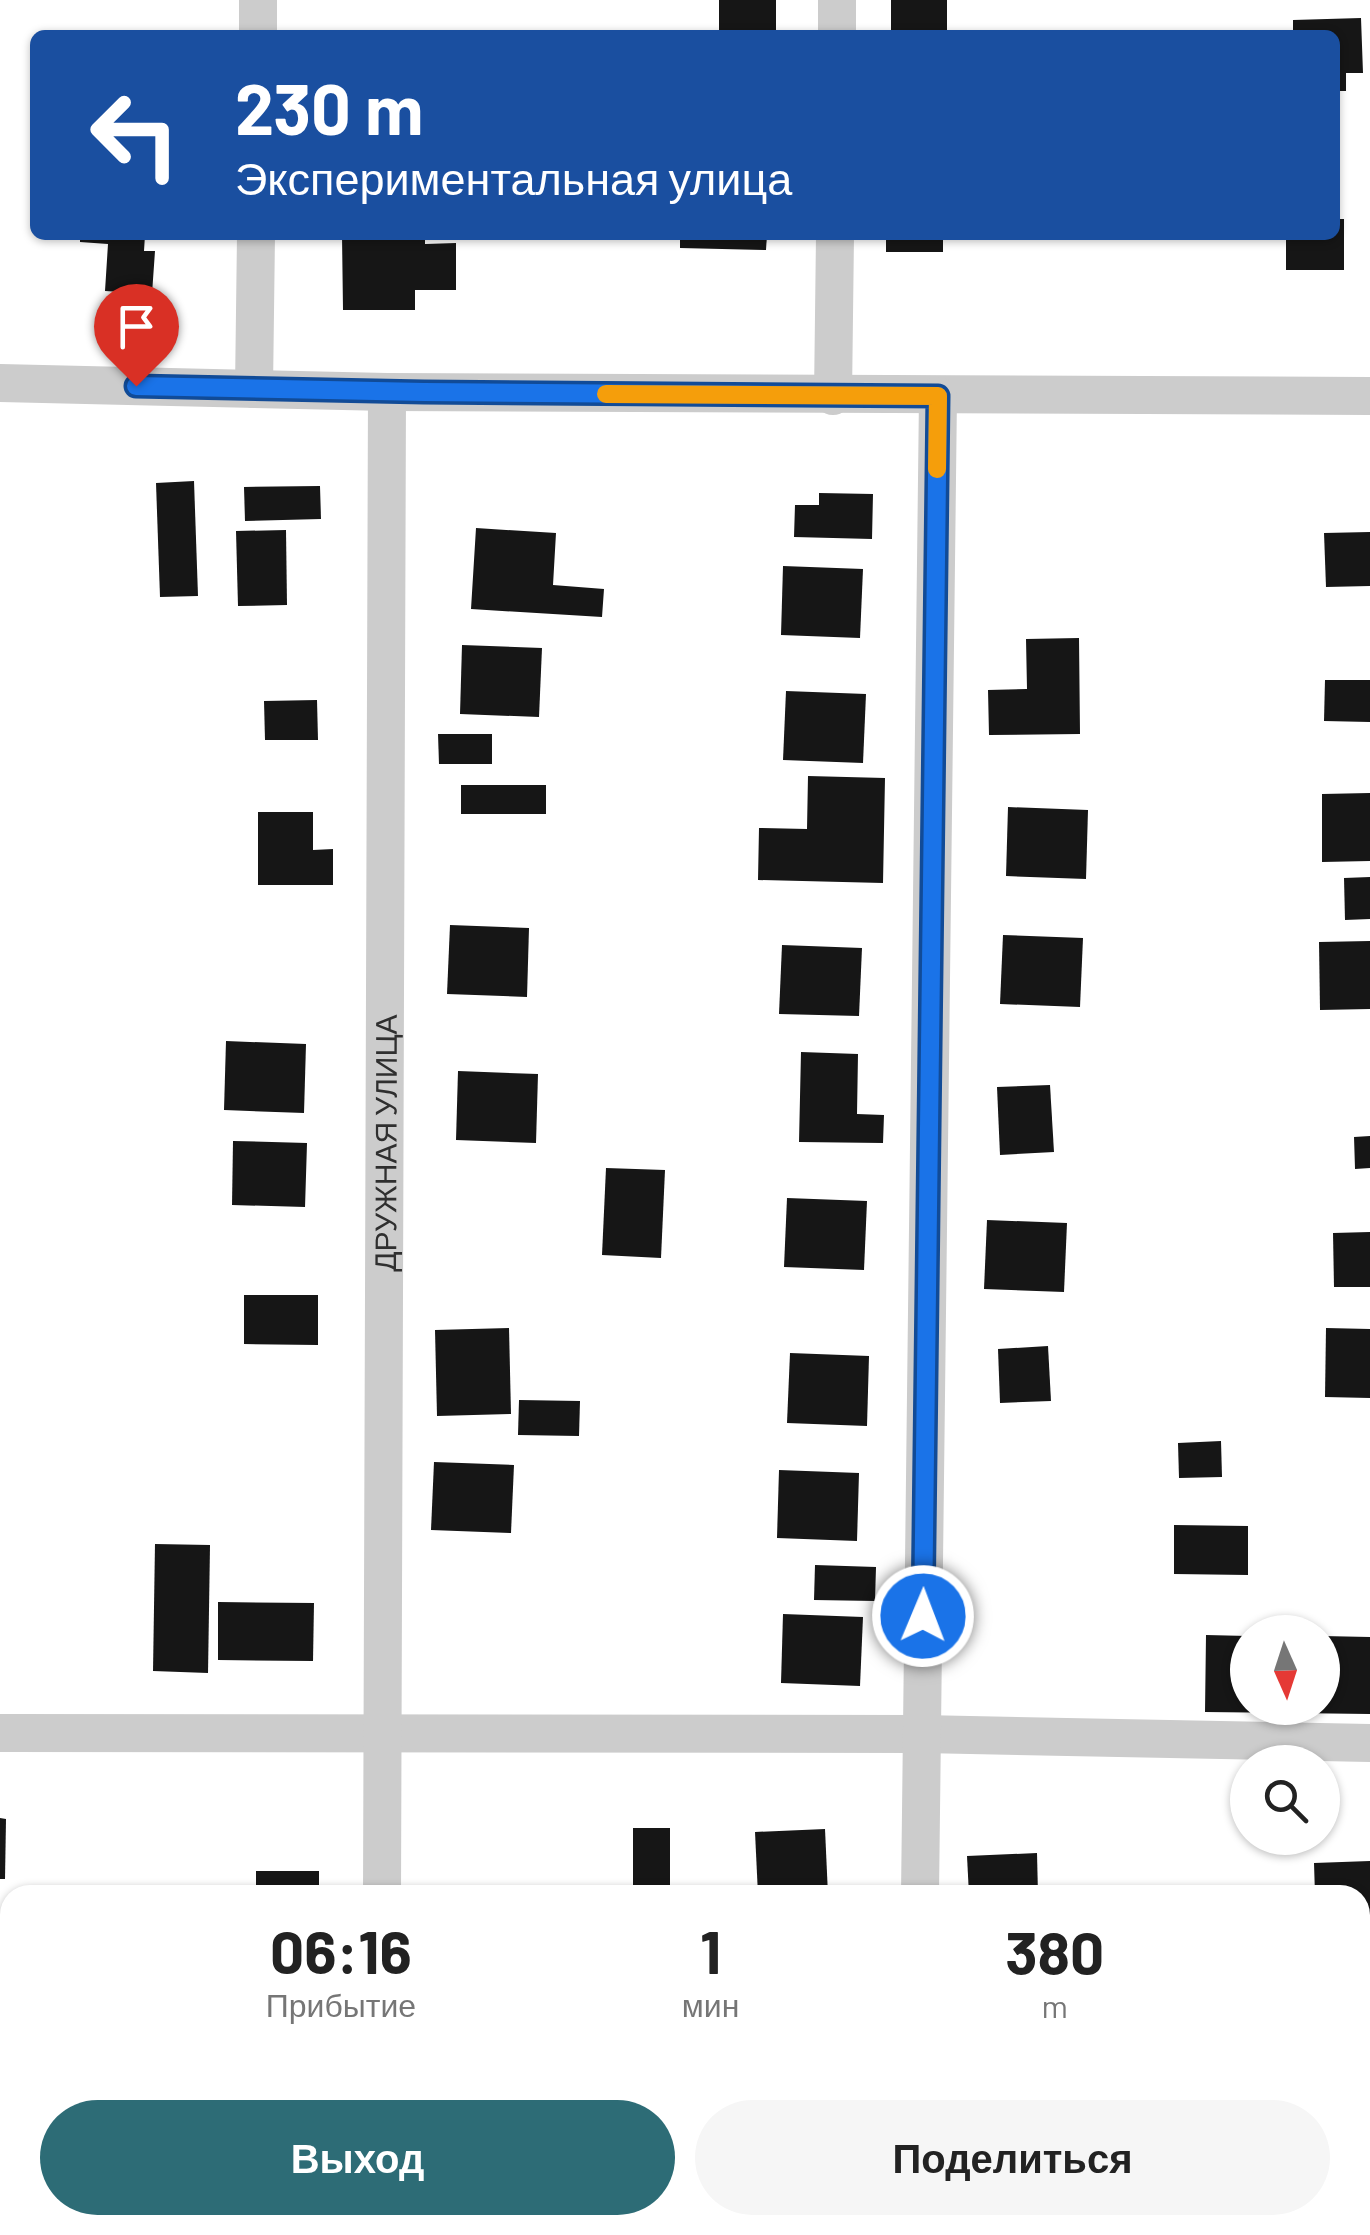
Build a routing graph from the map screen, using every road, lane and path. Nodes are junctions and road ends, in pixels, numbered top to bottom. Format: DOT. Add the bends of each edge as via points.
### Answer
graph roads {
  1 [pos="258,0"];
  2 [pos="837,0"];
  3 [pos="258,30"];
  4 [pos="837,30"];
  5 [pos="256,240"];
  6 [pos="835,240"];
  7 [pos="0,383"];
  8 [pos="254,389"];
  9 [pos="387,392"];
  10 [pos="833,396"];
  11 [pos="938,396"];
  12 [pos="1370,396"];
  13 [pos="0,1733"];
  14 [pos="382,1734"];
  15 [pos="922,1734"];
  16 [pos="1370,1744"];
  17 [pos="382,1885"];
  18 [pos="920,1885"];
  1 -- 3 [label="street"];
  2 -- 4 [label="street"];
  5 -- 8 [label="street"];
  6 -- 10 [label="street"];
  7 -- 8 [label="street"];
  8 -- 9 [label="street"];
  9 -- 10 [label="street"];
  9 -- 14 [label="street, ДРУЖНАЯ УЛИЦА"];
  10 -- 11 [label="street"];
  11 -- 12 [label="street"];
  11 -- 15 [label="street"];
  13 -- 14 [label="street"];
  14 -- 15 [label="street"];
  14 -- 17 [label="street, ДРУЖНАЯ УЛИЦА"];
  15 -- 16 [label="street"];
  15 -- 18 [label="street"];
}
